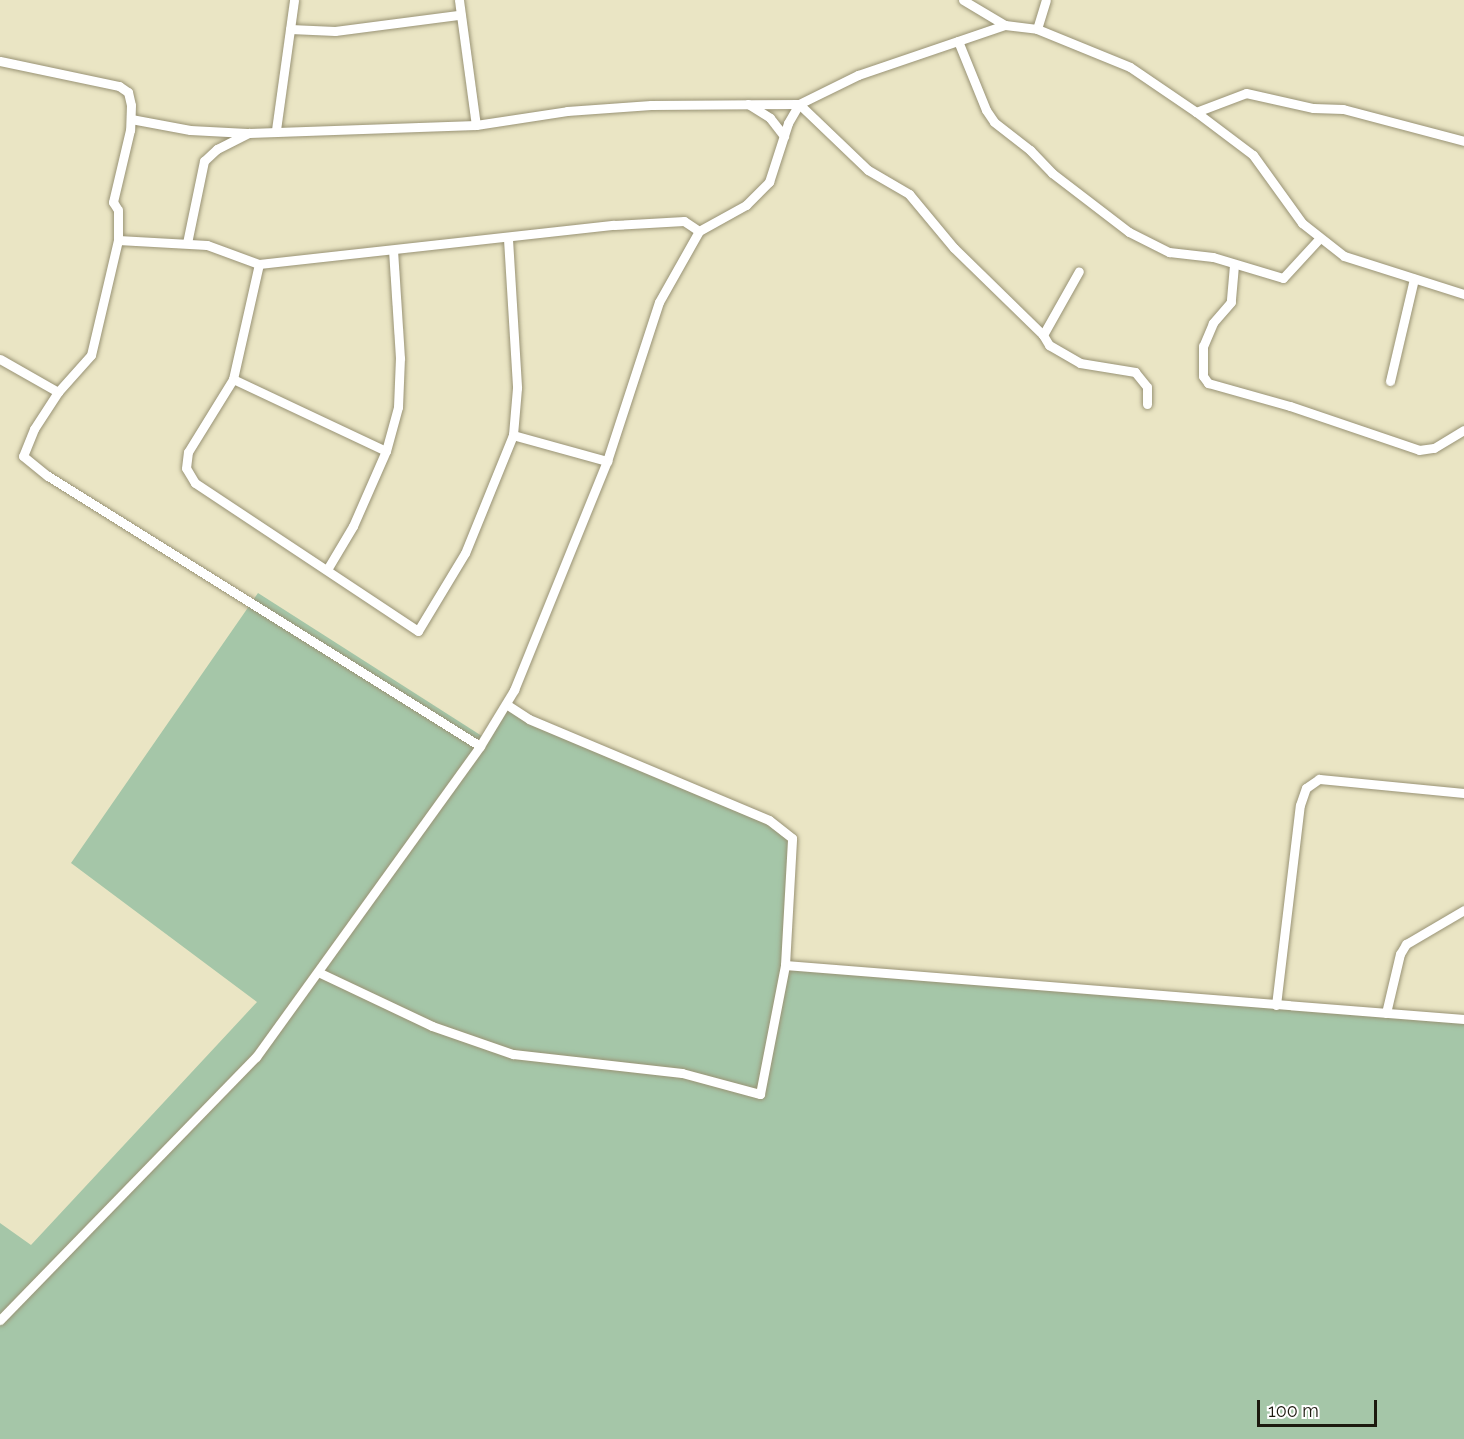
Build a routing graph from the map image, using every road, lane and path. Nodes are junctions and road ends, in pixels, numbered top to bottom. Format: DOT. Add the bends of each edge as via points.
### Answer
graph roads {
  1 [pos="294,0"];
  2 [pos="459,0"];
  3 [pos="963,0"];
  4 [pos="1046,0"];
  5 [pos="458,15"];
  6 [pos="1005,25"];
  7 [pos="290,29"];
  8 [pos="1037,29"];
  9 [pos="958,41"];
  10 [pos="0,61"];
  11 [pos="745,103"];
  12 [pos="799,104"];
  13 [pos="1196,112"];
  14 [pos="131,119"];
  15 [pos="476,125"];
  16 [pos="276,130"];
  17 [pos="249,133"];
  18 [pos="784,136"];
  19 [pos="1464,141"];
  20 [pos="699,231"];
  21 [pos="508,239"];
  22 [pos="1319,239"];
  23 [pos="118,240"];
  24 [pos="187,243"];
  25 [pos="393,251"];
  26 [pos="259,264"];
  27 [pos="1234,265"];
  28 [pos="1079,271"];
  29 [pos="1414,279"];
  30 [pos="1464,294"];
  31 [pos="1043,335"];
  32 [pos="0,359"];
  33 [pos="233,380"];
  34 [pos="1390,381"];
  35 [pos="58,392"];
  36 [pos="1148,404"];
  37 [pos="1464,430"];
  38 [pos="513,435"];
  39 [pos="386,452"];
  40 [pos="607,460"];
  41 [pos="328,568"];
  42 [pos="506,704"];
  43 [pos="480,746"];
  44 [pos="1464,793"];
  45 [pos="1464,910"];
  46 [pos="785,965"];
  47 [pos="318,972"];
  48 [pos="1276,1005"];
  49 [pos="1386,1013"];
  50 [pos="1464,1019"];
  51 [pos="0,1320"];
  1 -- 7 [label="street"];
  2 -- 5 [label="street"];
  3 -- 6 [label="street"];
  4 -- 8 [label="street"];
  5 -- 7 [label="street" via="335,31"];
  5 -- 15 [label="street"];
  6 -- 8 [label="street"];
  6 -- 9 [label="street"];
  7 -- 16 [label="street"];
  8 -- 13 [label="street" via="1130,67"];
  9 -- 12 [label="street" via="858,75"];
  9 -- 27 [label="street" via="989,115 1052,173 1145,241 1169,252 1213,257"];
  10 -- 14 [label="street" via="119,86 128,92"];
  11 -- 12 [label="street"];
  11 -- 15 [label="street" via="606,107"];
  11 -- 18 [label="street" via="770,118"];
  12 -- 18 [label="street"];
  12 -- 31 [label="street" via="868,170 909,194 954,248"];
  13 -- 19 [label="street" via="1246,93 1313,108 1343,109"];
  13 -- 22 [label="street" via="1253,155 1302,223"];
  14 -- 17 [label="street" via="190,130"];
  14 -- 23 [label="street" via="113,202 118,210"];
  15 -- 16 [label="street"];
  16 -- 17 [label="street"];
  17 -- 24 [label="street" via="217,148 204,161"];
  18 -- 20 [label="street" via="769,182 758,195 730,217"];
  20 -- 21 [label="street" via="684,221"];
  20 -- 40 [label="street" via="650,324"];
  21 -- 25 [label="street"];
  21 -- 38 [label="street" via="517,388"];
  22 -- 27 [label="street" via="1283,278"];
  22 -- 29 [label="street" via="1344,256"];
  23 -- 24 [label="street"];
  23 -- 35 [label="street" via="91,355"];
  24 -- 26 [label="street" via="223,249"];
  25 -- 26 [label="street"];
  25 -- 39 [label="street" via="398,407"];
  26 -- 33 [label="street"];
  27 -- 37 [label="street" via="1231,302 1213,323 1203,346 1203,376 1208,383 1419,450 1434,448"];
  28 -- 31 [label="street"];
  29 -- 30 [label="street"];
  29 -- 34 [label="street"];
  31 -- 36 [label="street" via="1059,353 1080,363 1135,372 1147,387"];
  32 -- 35 [label="street"];
  33 -- 39 [label="street"];
  33 -- 41 [label="street" via="188,452 186,468 195,483"];
  35 -- 43 [label="street" via="34,429 23,456 29,463"];
  38 -- 40 [label="street"];
  38 -- 41 [label="street" via="465,553 418,631"];
  39 -- 41 [label="street" via="353,526"];
  40 -- 42 [label="street"];
  42 -- 43 [label="street"];
  42 -- 46 [label="street" via="530,719 769,820 786,831 792,838"];
  43 -- 47 [label="street" via="367,898"];
  44 -- 48 [label="street" via="1319,779 1306,788 1300,805"];
  45 -- 49 [label="street" via="1406,944"];
  46 -- 47 [label="street" via="760,1094 682,1073 513,1054 432,1026"];
  46 -- 48 [label="street"];
  47 -- 51 [label="street" via="256,1058"];
  48 -- 49 [label="street"];
  49 -- 50 [label="street"];
}
